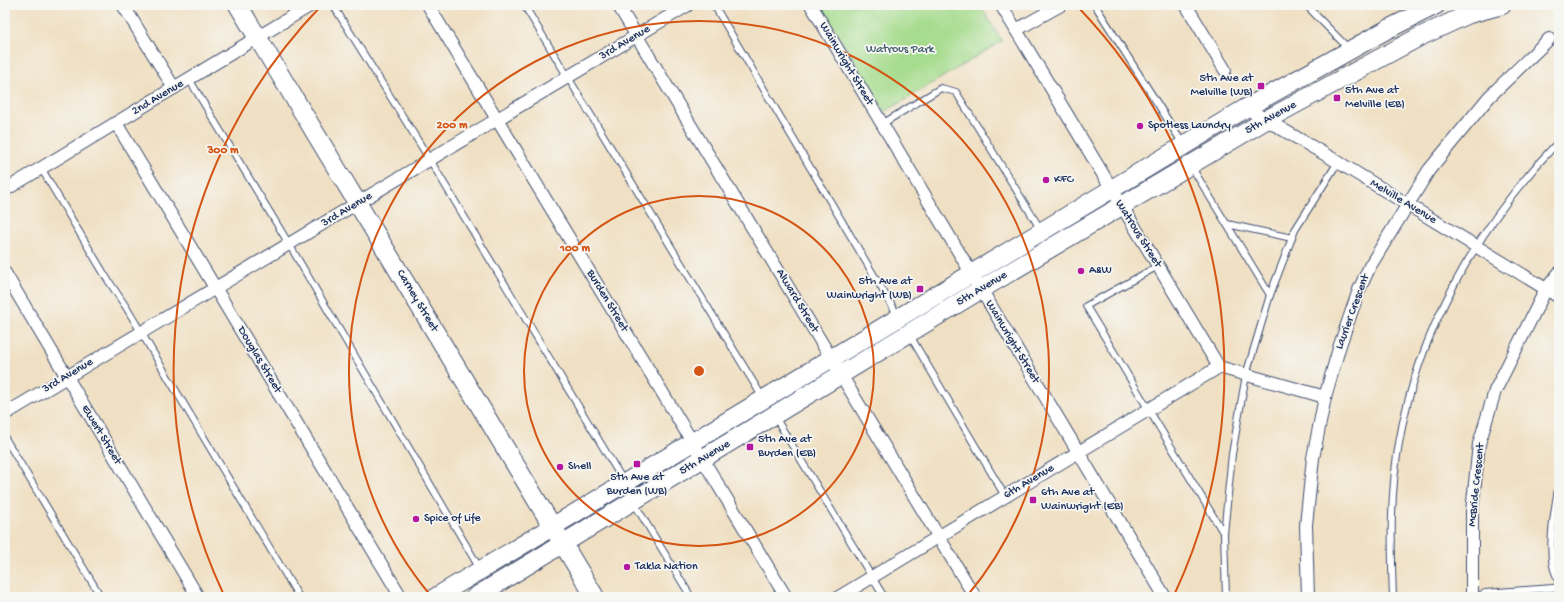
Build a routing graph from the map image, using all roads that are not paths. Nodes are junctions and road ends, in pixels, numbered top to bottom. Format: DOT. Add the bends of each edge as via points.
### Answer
graph roads {
  1 [pos="123,5"];
  2 [pos="238,5"];
  3 [pos="311,5"];
  4 [pos="333,5"];
  5 [pos="428,5"];
  6 [pos="524,5"];
  7 [pos="618,5"];
  8 [pos="688,5"];
  9 [pos="714,5"];
  10 [pos="811,5"];
  11 [pos="1001,5"];
  12 [pos="1061,5"];
  13 [pos="1095,5"];
  14 [pos="1186,5"];
  15 [pos="1306,5"];
  16 [pos="1436,5"];
  17 [pos="1502,5"];
  18 [pos="1016,30"];
  19 [pos="637,36"];
  20 [pos="258,38"];
  21 [pos="1549,39"];
  22 [pos="1350,50"];
  23 [pos="1225,70"];
  24 [pos="568,77"];
  25 [pos="189,79"];
  26 [pos="174,88"];
  27 [pos="1246,108"];
  28 [pos="497,120"];
  29 [pos="1266,120"];
  30 [pos="116,123"];
  31 [pos="882,124"];
  32 [pos="1559,141"];
  33 [pos="1184,146"];
  34 [pos="430,160"];
  35 [pos="1338,162"];
  36 [pos="1190,164"];
  37 [pos="41,168"];
  38 [pos="5,190"];
  39 [pos="1111,190"];
  40 [pos="358,203"];
  41 [pos="1121,205"];
  42 [pos="1408,205"];
  43 [pos="1227,224"];
  44 [pos="1042,232"];
  45 [pos="1292,238"];
  46 [pos="289,244"];
  47 [pos="1477,248"];
  48 [pos="1158,266"];
  49 [pos="5,273"];
  50 [pos="1559,273"];
  51 [pos="971,274"];
  52 [pos="216,288"];
  53 [pos="1546,289"];
  54 [pos="980,290"];
  55 [pos="1270,295"];
  56 [pos="1559,297"];
  57 [pos="899,318"];
  58 [pos="141,332"];
  59 [pos="908,334"];
  60 [pos="832,357"];
  61 [pos="1219,367"];
  62 [pos="842,374"];
  63 [pos="1246,375"];
  64 [pos="66,377"];
  65 [pos="1325,397"];
  66 [pos="764,399"];
  67 [pos="1148,410"];
  68 [pos="5,414"];
  69 [pos="774,416"];
  70 [pos="5,438"];
  71 [pos="693,442"];
  72 [pos="1078,452"];
  73 [pos="703,459"];
  74 [pos="625,483"];
  75 [pos="1559,483"];
  76 [pos="1005,496"];
  77 [pos="633,502"];
  78 [pos="553,527"];
  79 [pos="1224,534"];
  80 [pos="939,537"];
  81 [pos="563,544"];
  82 [pos="481,570"];
  83 [pos="872,576"];
  84 [pos="1559,580"];
  85 [pos="1559,586"];
  86 [pos="101,597"];
  87 [pos="198,597"];
  88 [pos="299,597"];
  89 [pos="401,597"];
  90 [pos="436,597"];
  91 [pos="475,597"];
  92 [pos="595,597"];
  93 [pos="691,597"];
  94 [pos="786,597"];
  95 [pos="839,597"];
  96 [pos="884,597"];
  97 [pos="975,597"];
  98 [pos="1165,597"];
  99 [pos="1226,597"];
  100 [pos="1308,597"];
  101 [pos="1393,597"];
  102 [pos="1472,597"];
  103 [pos="1477,597"];
  1 -- 26 [label="street"];
  2 -- 20 [label="main road, Carney Street"];
  3 -- 20 [label="street, 2nd Avenue"];
  4 -- 34 [label="lane"];
  5 -- 28 [label="street, Burden Street"];
  6 -- 24 [label="lane"];
  7 -- 19 [label="street, Alward Street"];
  8 -- 19 [label="street, 3rd Avenue"];
  9 -- 57 [label="lane"];
  10 -- 31 [label="street, Wainwright Street"];
  11 -- 18 [label="street, Watrous Street"];
  12 -- 18 [label="street"];
  13 -- 33 [label="lane"];
  14 -- 23 [label="street"];
  15 -- 22 [label="lane"];
  16 -- 22 [label="main road, 5th Avenue"];
  17 -- 29 [label="main road, 5th Avenue" via="1469,14 1419,37"];
  18 -- 39 [label="street, Watrous Street"];
  19 -- 24 [label="street, 3rd Avenue"];
  19 -- 60 [label="street, Alward Street"];
  20 -- 25 [label="street, 2nd Avenue"];
  20 -- 40 [label="main road, Carney Street"];
  21 -- 42 [label="street, Laurier Crescent" via="1489,97 1429,170"];
  22 -- 27 [label="main road, 5th Avenue"];
  24 -- 28 [label="street, 3rd Avenue"];
  24 -- 66 [label="lane"];
  25 -- 26 [label="street, 2nd Avenue"];
  25 -- 46 [label="lane"];
  26 -- 30 [label="street, 2nd Avenue"];
  27 -- 29 [label="street, Melville Avenue"];
  27 -- 33 [label="main road, 5th Avenue"];
  28 -- 34 [label="street, 3rd Avenue"];
  28 -- 71 [label="street, Burden Street"];
  29 -- 35 [label="street, Melville Avenue"];
  29 -- 36 [label="main road, 5th Avenue"];
  30 -- 37 [label="street, 2nd Avenue"];
  30 -- 52 [label="street, Douglas Street"];
  31 -- 44 [label="lane" via="941,88 956,92"];
  31 -- 51 [label="street, Wainwright Street"];
  32 -- 47 [label="lane" via="1509,199"];
  33 -- 39 [label="main road, 5th Avenue"];
  34 -- 40 [label="street, 3rd Avenue"];
  34 -- 74 [label="lane"];
  35 -- 42 [label="street, Melville Avenue"];
  35 -- 45 [label="lane"];
  36 -- 41 [label="main road, 5th Avenue"];
  36 -- 43 [label="lane"];
  37 -- 38 [label="street, 2nd Avenue"];
  37 -- 58 [label="lane"];
  39 -- 41 [label="street, Watrous Street"];
  39 -- 44 [label="main road, 5th Avenue"];
  40 -- 46 [label="street, 3rd Avenue"];
  40 -- 78 [label="main road, Carney Street"];
  41 -- 48 [label="street, Watrous Street"];
  41 -- 54 [label="main road, 5th Avenue"];
  42 -- 47 [label="street, Melville Avenue"];
  42 -- 65 [label="street, Laurier Crescent" via="1370,266 1359,290"];
  43 -- 45 [label="lane"];
  43 -- 55 [label="lane"];
  44 -- 51 [label="main road, 5th Avenue"];
  45 -- 55 [label="lane"];
  46 -- 52 [label="street, 3rd Avenue"];
  46 -- 82 [label="lane"];
  47 -- 53 [label="street, Melville Avenue"];
  47 -- 101 [label="lane" via="1437,318 1409,399 1399,442 1391,525"];
  48 -- 61 [label="street, Watrous Street"];
  48 -- 67 [label="lane" via="1086,306"];
  49 -- 64 [label="street, Ewert Street"];
  50 -- 53 [label="street, McBride Crescent"];
  51 -- 54 [label="street, Wainwright Street"];
  51 -- 57 [label="main road, 5th Avenue"];
  52 -- 58 [label="street, 3rd Avenue"];
  52 -- 89 [label="street, Douglas Street"];
  53 -- 56 [label="street, Melville Avenue"];
  53 -- 102 [label="street, McBride Crescent" via="1495,391 1479,444 1472,512"];
  54 -- 59 [label="main road, 5th Avenue"];
  54 -- 72 [label="street, Wainwright Street"];
  55 -- 63 [label="lane"];
  57 -- 60 [label="main road, 5th Avenue"];
  58 -- 64 [label="street, 3rd Avenue"];
  58 -- 88 [label="lane"];
  59 -- 62 [label="main road, 5th Avenue"];
  59 -- 76 [label="lane"];
  60 -- 62 [label="street, Alward Street"];
  60 -- 66 [label="main road, 5th Avenue"];
  61 -- 63 [label="street"];
  61 -- 67 [label="street, 6th Avenue"];
  62 -- 69 [label="main road, 5th Avenue"];
  62 -- 80 [label="street, Alward Street"];
  63 -- 65 [label="street"];
  63 -- 79 [label="lane" via="1232,454"];
  64 -- 68 [label="street, 3rd Avenue"];
  64 -- 87 [label="street, Ewert Street"];
  65 -- 100 [label="street, Laurier Crescent" via="1309,486 1306,525"];
  66 -- 71 [label="main road, 5th Avenue"];
  67 -- 72 [label="street, 6th Avenue"];
  67 -- 79 [label="lane"];
  69 -- 73 [label="main road, 5th Avenue"];
  69 -- 83 [label="lane"];
  70 -- 86 [label="lane"];
  71 -- 73 [label="street, Burden Street"];
  71 -- 74 [label="main road, 5th Avenue"];
  72 -- 76 [label="street, 6th Avenue"];
  72 -- 98 [label="street, Wainwright Street"];
  73 -- 77 [label="main road, 5th Avenue"];
  73 -- 94 [label="street, Burden Street"];
  74 -- 78 [label="main road, 5th Avenue"];
  75 -- 84 [label="lane" via="1554,511 1551,562 1554,574"];
  76 -- 80 [label="street, 6th Avenue"];
  77 -- 81 [label="main road, 5th Avenue"];
  77 -- 93 [label="lane"];
  78 -- 81 [label="main road, Carney Street"];
  78 -- 82 [label="main road, 5th Avenue"];
  79 -- 99 [label="lane"];
  80 -- 83 [label="street, 6th Avenue"];
  80 -- 97 [label="street, Alward Street"];
  81 -- 91 [label="main road, 5th Avenue" via="493,590"];
  81 -- 92 [label="main road, Carney Street"];
  82 -- 90 [label="main road, 5th Avenue"];
  83 -- 95 [label="street, 6th Avenue"];
  83 -- 96 [label="lane"];
  85 -- 103 [label="lane" via="1485,593"];
}
